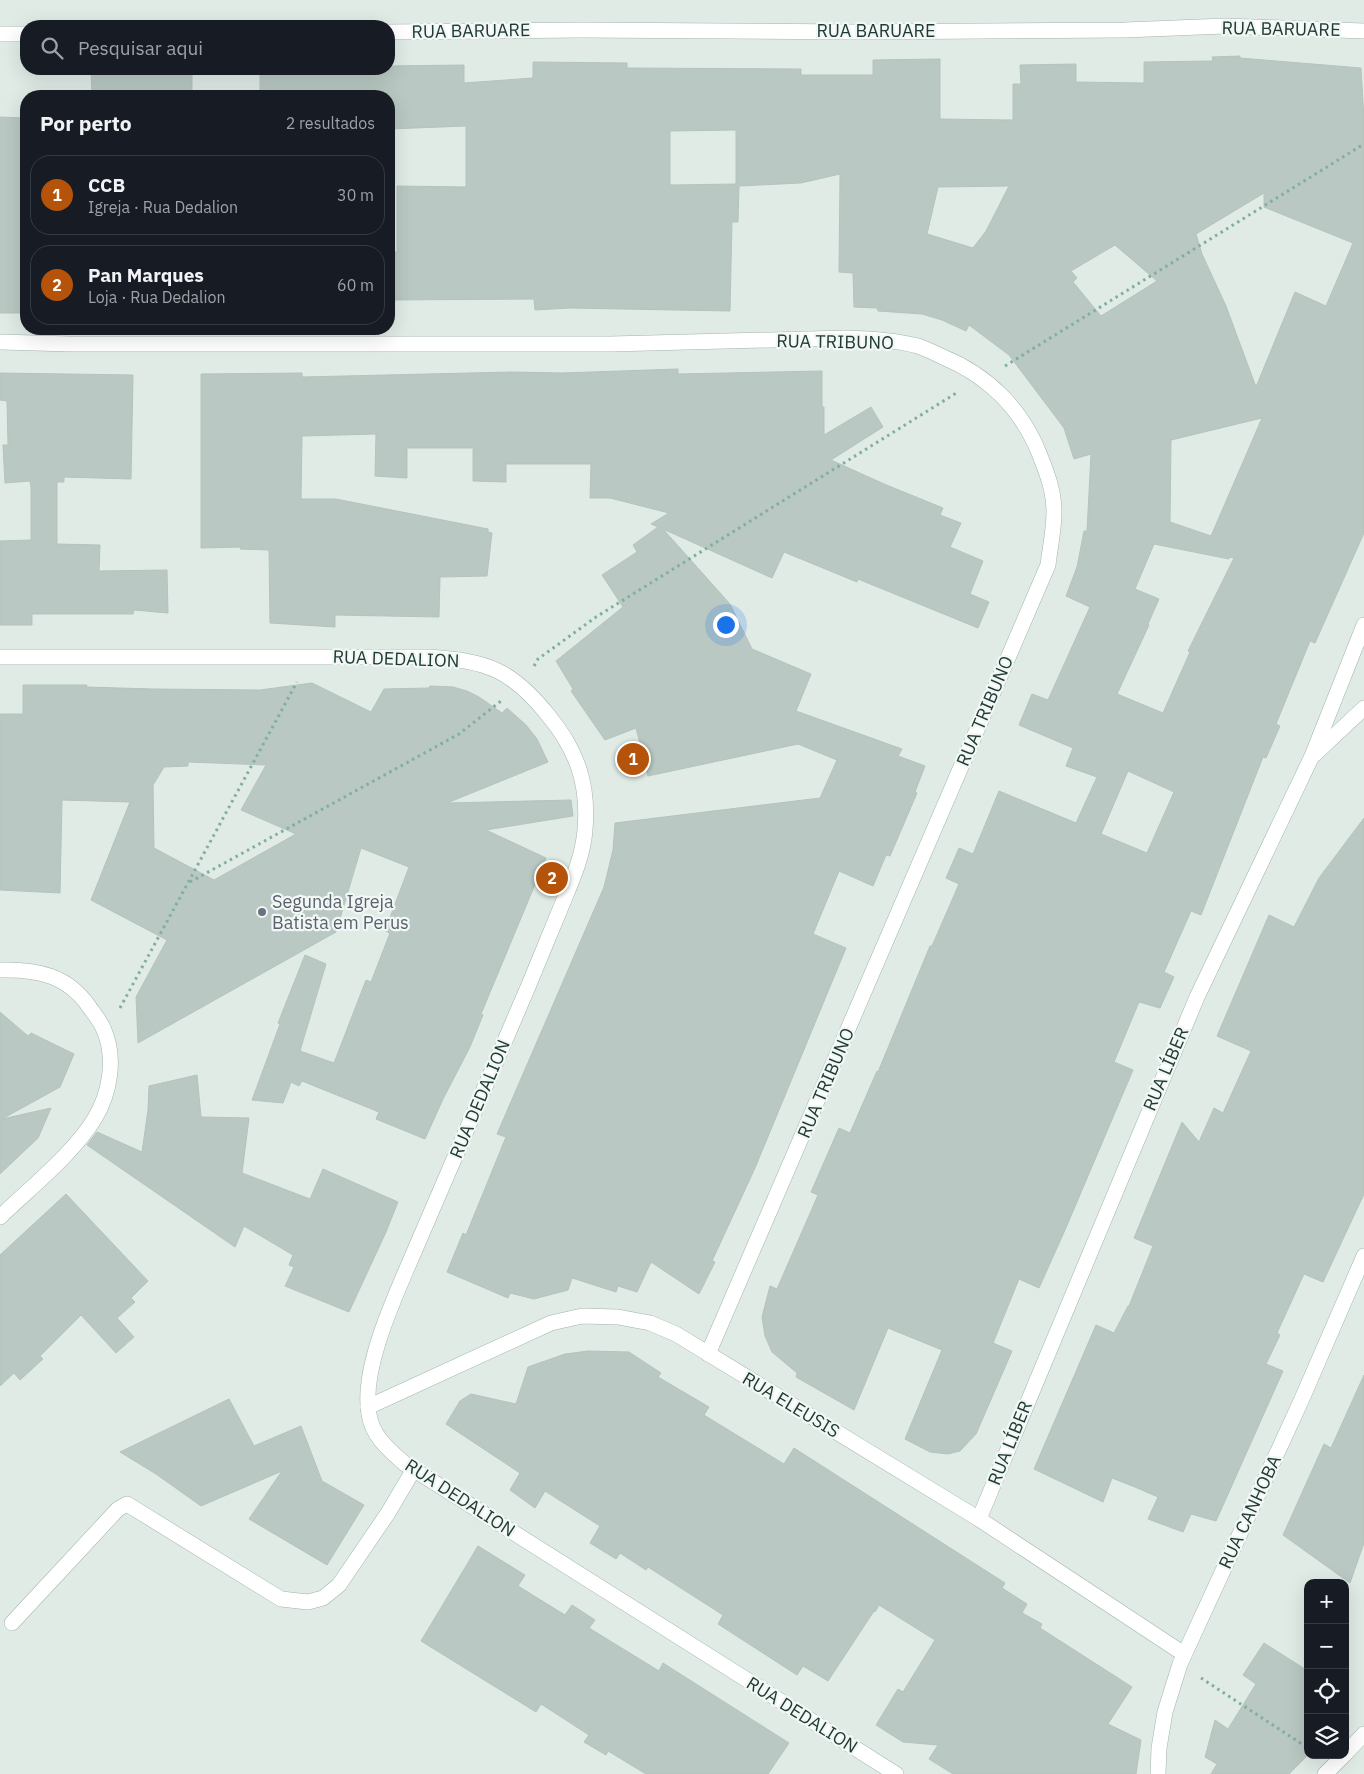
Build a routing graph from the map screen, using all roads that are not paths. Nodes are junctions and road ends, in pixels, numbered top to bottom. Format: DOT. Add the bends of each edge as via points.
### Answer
graph roads {
  1 [pos="1364,31"];
  2 [pos="395,32"];
  3 [pos="0,34"];
  4 [pos="20,34"];
  5 [pos="0,342"];
  6 [pos="1364,625"];
  7 [pos="0,657"];
  8 [pos="1364,708"];
  9 [pos="1312,756"];
  10 [pos="0,970"];
  11 [pos="0,1216"];
  12 [pos="1364,1256"];
  13 [pos="708,1354"];
  14 [pos="368,1407"];
  15 [pos="414,1469"];
  16 [pos="979,1519"];
  17 [pos="12,1623"];
  18 [pos="1182,1659"];
  19 [pos="1364,1734"];
  20 [pos="1349,1750"];
  21 [pos="1340,1759"];
  22 [pos="896,1774"];
  23 [pos="1158,1774"];
  24 [pos="1325,1774"];
  1 -- 2 [label="street, RUA BARUARE" via="1224,26 885,32"];
  3 -- 4 [label="street"];
  5 -- 13 [label="street, RUA TRIBUNO" via="611,344 879,339 919,347 982,377 1024,422 1050,479 1054,513 1048,565"];
  6 -- 9 [label="street, RUA LÍBER"];
  7 -- 14 [label="street, RUA DEDALION" via="458,659 482,664 521,685 555,723 575,755 586,810 581,851 544,951 391,1306 371,1369"];
  8 -- 9 [label="street"];
  9 -- 16 [label="street, RUA LÍBER" via="1197,997"];
  10 -- 11 [label="street" via="37,972 59,979 73,988 96,1016 109,1047 110,1064 103,1103 94,1120 58,1162"];
  12 -- 18 [label="street, RUA CANHOBA"];
  13 -- 14 [label="street, RUA ELEUSIS" via="676,1334 650,1323 618,1317 582,1316 551,1323"];
  13 -- 16 [label="street, RUA ELEUSIS"];
  14 -- 15 [label="street, RUA DEDALION" via="375,1433 386,1447"];
  15 -- 17 [label="street" via="339,1585 323,1598 308,1602 281,1599 127,1504 118,1509"];
  15 -- 22 [label="street, RUA DEDALION"];
  16 -- 18 [label="street, RUA ELEUSIS"];
  18 -- 23 [label="street, RUA CANHOBA" via="1165,1712"];
  19 -- 20 [label="street"];
  21 -- 24 [label="street"];
}
